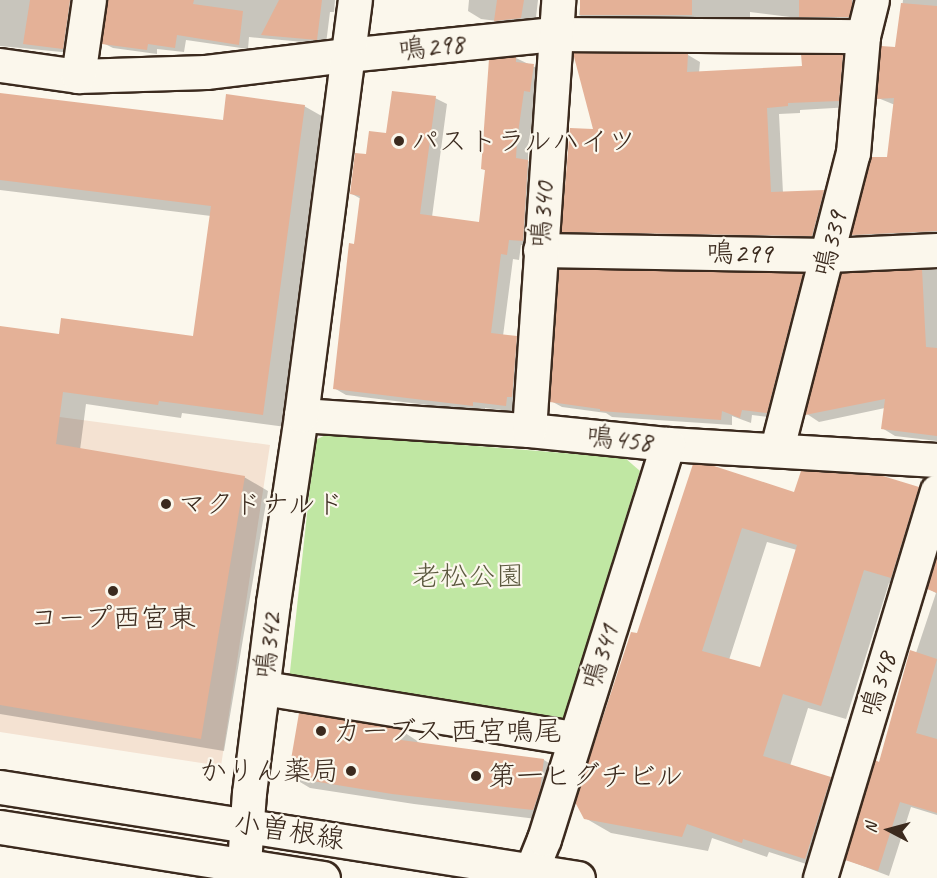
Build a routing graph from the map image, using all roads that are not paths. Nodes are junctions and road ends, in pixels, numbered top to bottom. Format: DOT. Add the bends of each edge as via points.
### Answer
graph roads {
  1 [pos="89,0"];
  2 [pos="355,0"];
  3 [pos="558,0"];
  4 [pos="872,0"];
  5 [pos="863,36"];
  6 [pos="546,44"];
  7 [pos="347,55"];
  8 [pos="0,64"];
  9 [pos="78,76"];
  10 [pos="540,250"];
  11 [pos="937,250"];
  12 [pos="828,255"];
  13 [pos="301,415"];
  14 [pos="530,430"];
  15 [pos="668,444"];
  16 [pos="777,448"];
  17 [pos="937,459"];
  18 [pos="937,491"];
  19 [pos="264,688"];
  20 [pos="574,738"];
  21 [pos="0,787"];
  22 [pos="247,824"];
  23 [pos="0,827"];
  24 [pos="531,871"];
  25 [pos="244,872"];
  26 [pos="323,878"];
  27 [pos="578,878"];
  28 [pos="820,878"];
  1 -- 9 [label="street"];
  2 -- 7 [label="street"];
  3 -- 6 [label="street, 鳴340"];
  4 -- 5 [label="street, 鳴339"];
  5 -- 6 [label="street, 鳴298"];
  5 -- 12 [label="street, 鳴339" via="853,153"];
  6 -- 7 [label="street, 鳴298"];
  6 -- 10 [label="street, 鳴340"];
  7 -- 9 [label="street, 鳴298" via="206,72"];
  7 -- 13 [label="street, 鳴342"];
  8 -- 9 [label="street, 鳴298"];
  10 -- 12 [label="street, 鳴299"];
  10 -- 14 [label="street, 鳴340"];
  11 -- 12 [label="street, 鳴299"];
  12 -- 16 [label="street, 鳴339"];
  13 -- 14 [label="street, 鳴458"];
  13 -- 19 [label="street, 鳴342"];
  14 -- 15 [label="street, 鳴458"];
  15 -- 16 [label="street, 鳴458"];
  15 -- 20 [label="street, 鳴341"];
  16 -- 17 [label="street, 鳴458"];
  18 -- 28 [label="street, 鳴348"];
  19 -- 20 [label="street"];
  19 -- 22 [label="street, 鳴342"];
  20 -- 24 [label="street, 鳴341"];
  21 -- 22 [label="street, 小曽根線"];
  22 -- 24 [label="street, 小曽根線"];
  22 -- 25 [label="street, 鳴342"];
  23 -- 25 [label="street, 小曽根線"];
  24 -- 27 [label="street, 小曽根線"];
  25 -- 26 [label="street, 小曽根線"];
}
